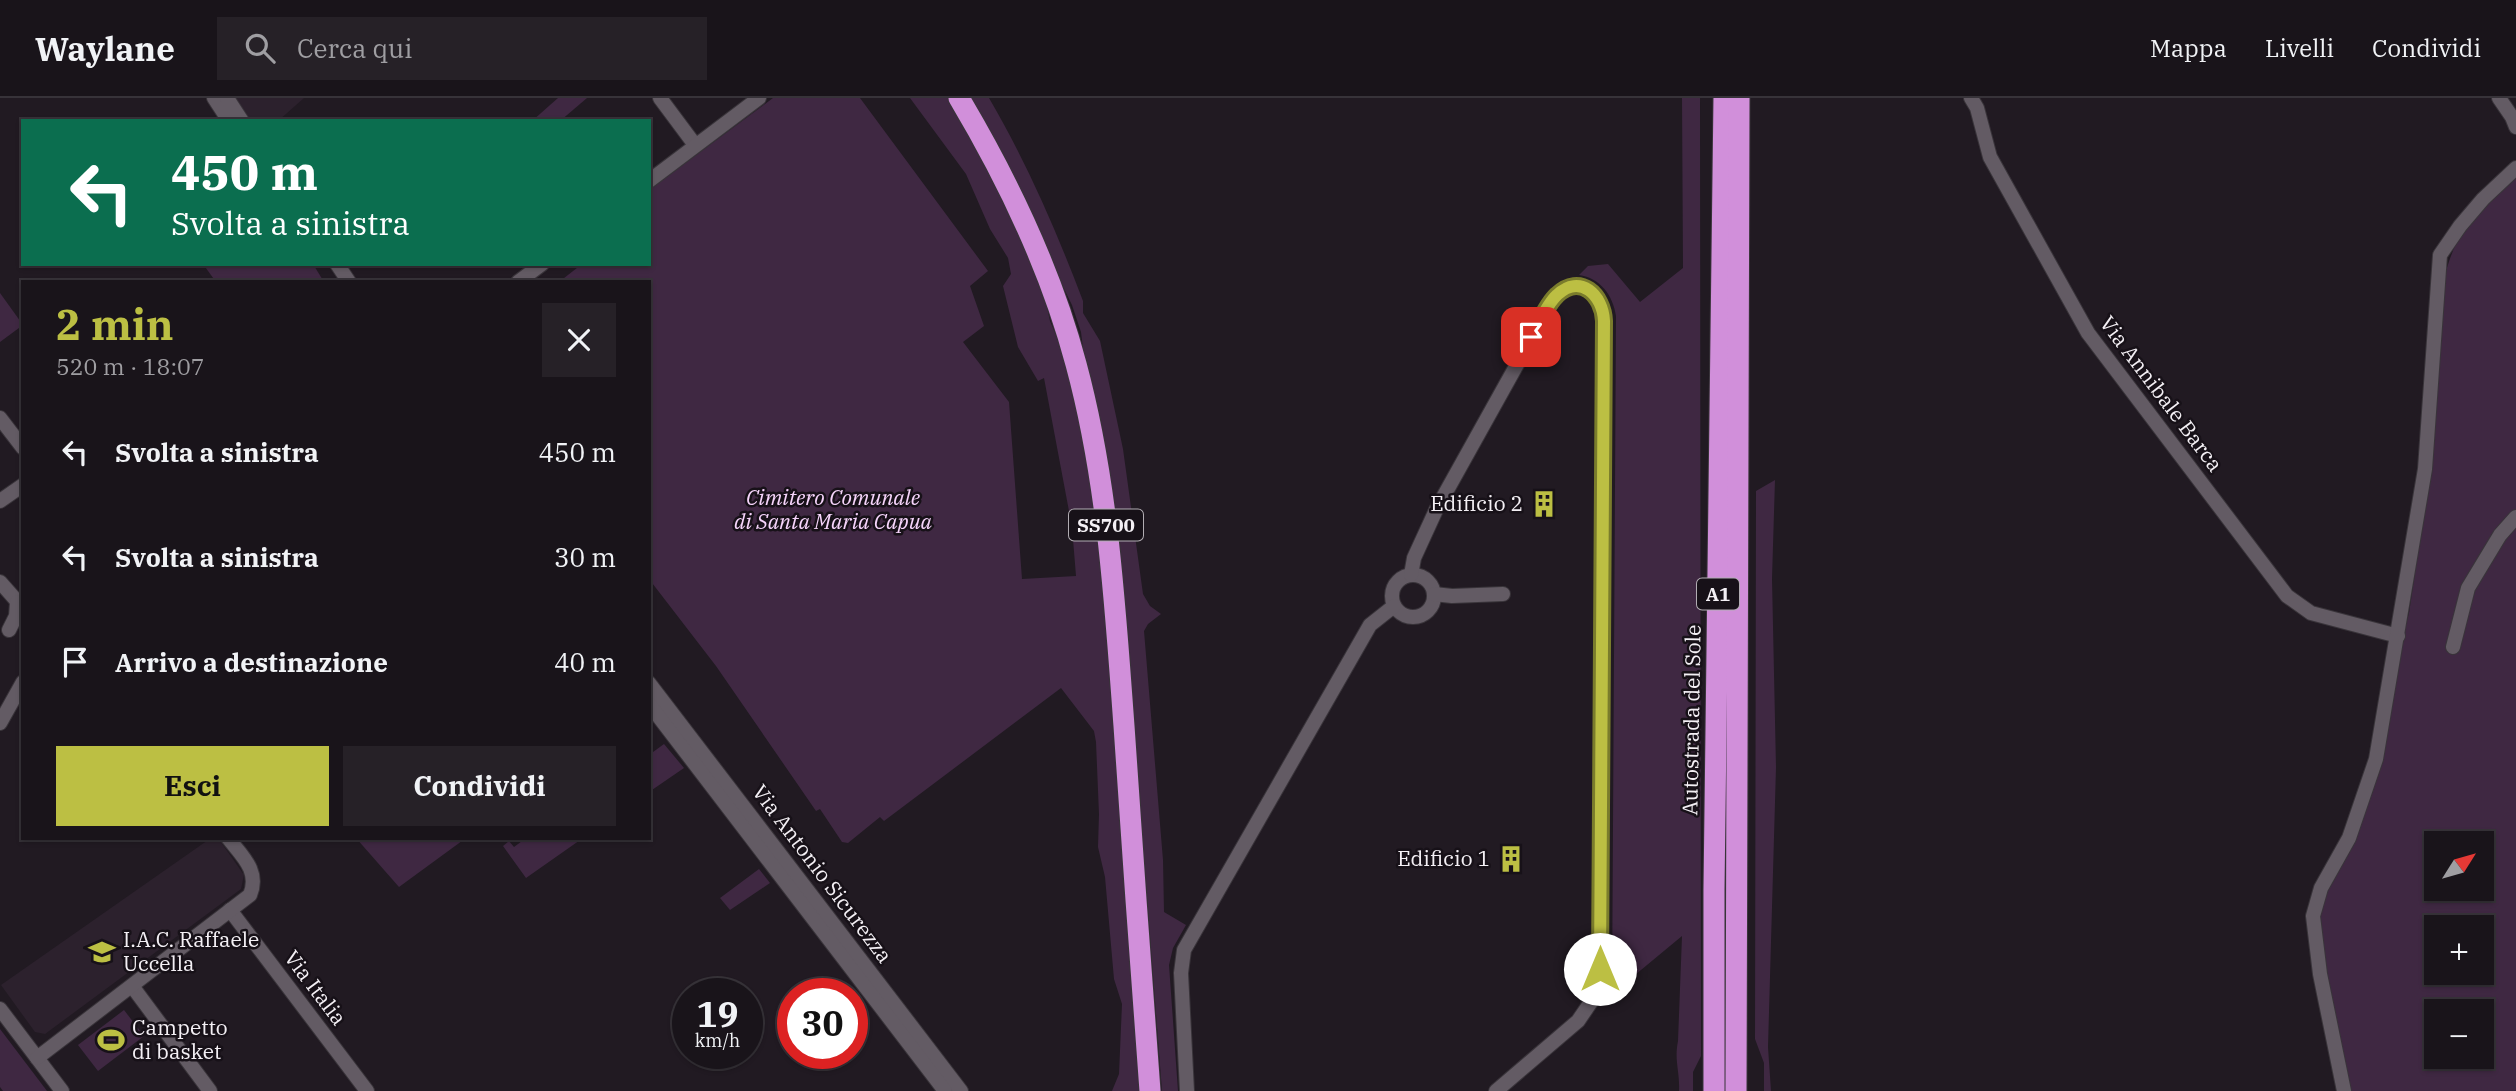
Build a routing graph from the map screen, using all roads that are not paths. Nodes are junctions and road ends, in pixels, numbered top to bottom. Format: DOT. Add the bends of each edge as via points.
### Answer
graph roads {
  1 [pos="214,98"];
  2 [pos="227,98"];
  3 [pos="660,98"];
  4 [pos="759,98"];
  5 [pos="959,98"];
  6 [pos="1724,98"];
  7 [pos="1739,98"];
  8 [pos="1972,98"];
  9 [pos="2499,98"];
  10 [pos="228,119"];
  11 [pos="241,119"];
  12 [pos="2516,127"];
  13 [pos="695,145"];
  14 [pos="2516,168"];
  15 [pos="651,179"];
  16 [pos="539,266"];
  17 [pos="521,280"];
  18 [pos="0,418"];
  19 [pos="21,445"];
  20 [pos="21,486"];
  21 [pos="0,501"];
  22 [pos="2516,517"];
  23 [pos="1411,575"];
  24 [pos="0,582"];
  25 [pos="1434,594"];
  26 [pos="1503,594"];
  27 [pos="20,605"];
  28 [pos="1394,606"];
  29 [pos="11,630"];
  30 [pos="2398,636"];
  31 [pos="2453,647"];
  32 [pos="21,686"];
  33 [pos="651,686"];
  34 [pos="651,708"];
  35 [pos="0,723"];
  36 [pos="230,840"];
  37 [pos="230,910"];
  38 [pos="132,986"];
  39 [pos="0,1009"];
  40 [pos="37,1058"];
  41 [pos="1187,1084"];
  42 [pos="62,1091"];
  43 [pos="210,1091"];
  44 [pos="367,1091"];
  45 [pos="945,1091"];
  46 [pos="961,1091"];
  47 [pos="1150,1091"];
  48 [pos="1194,1091"];
  49 [pos="1496,1091"];
  50 [pos="1714,1091"];
  51 [pos="1737,1091"];
  52 [pos="2344,1091"];
  1 -- 10 [label="street"];
  2 -- 11 [label="street"];
  3 -- 13 [label="street"];
  4 -- 13 [label="street"];
  5 -- 47 [label="highway, SS700" via="987,144 1041,257 1076,362 1093,432 1115,607"];
  6 -- 50 [label="highway, Autostrada del Sole / A1"];
  7 -- 51 [label="highway, Autostrada del Sole / A1"];
  8 -- 30 [label="street, Via Annibale Barca" via="1990,157 2088,333 2287,596 2311,613"];
  9 -- 12 [label="street"];
  13 -- 15 [label="street"];
  14 -- 30 [label="street" via="2483,199 2440,255 2425,469"];
  16 -- 17 [label="street"];
  18 -- 19 [label="street"];
  20 -- 21 [label="street"];
  22 -- 31 [label="street" via="2468,588"];
  23 -- 25 [label="street" via="1429,582"];
  23 -- 28 [label="street" via="1394,585"];
  23 -- 49 [label="street" via="1436,510 1554,298 1572,287 1589,289 1601,302 1604,321 1600,969 1592,999 1578,1021"];
  24 -- 27 [label="street"];
  25 -- 26 [label="street"];
  25 -- 28 [label="street" via="1431,608 1419,617 1404,616"];
  27 -- 29 [label="street"];
  28 -- 41 [label="street" via="1370,625 1184,950 1181,974"];
  30 -- 52 [label="street" via="2376,759 2349,838 2321,888 2313,916"];
  32 -- 35 [label="street"];
  33 -- 46 [label="street, Via Antonio Sicurezza"];
  34 -- 45 [label="street, Via Antonio Sicurezza"];
  36 -- 37 [label="street" via="254,876 250,895"];
  37 -- 38 [label="street"];
  37 -- 44 [label="street, Via Italia"];
  38 -- 40 [label="street"];
  38 -- 43 [label="street"];
  39 -- 40 [label="street"];
  40 -- 42 [label="street"];
  41 -- 48 [label="street"];
}
